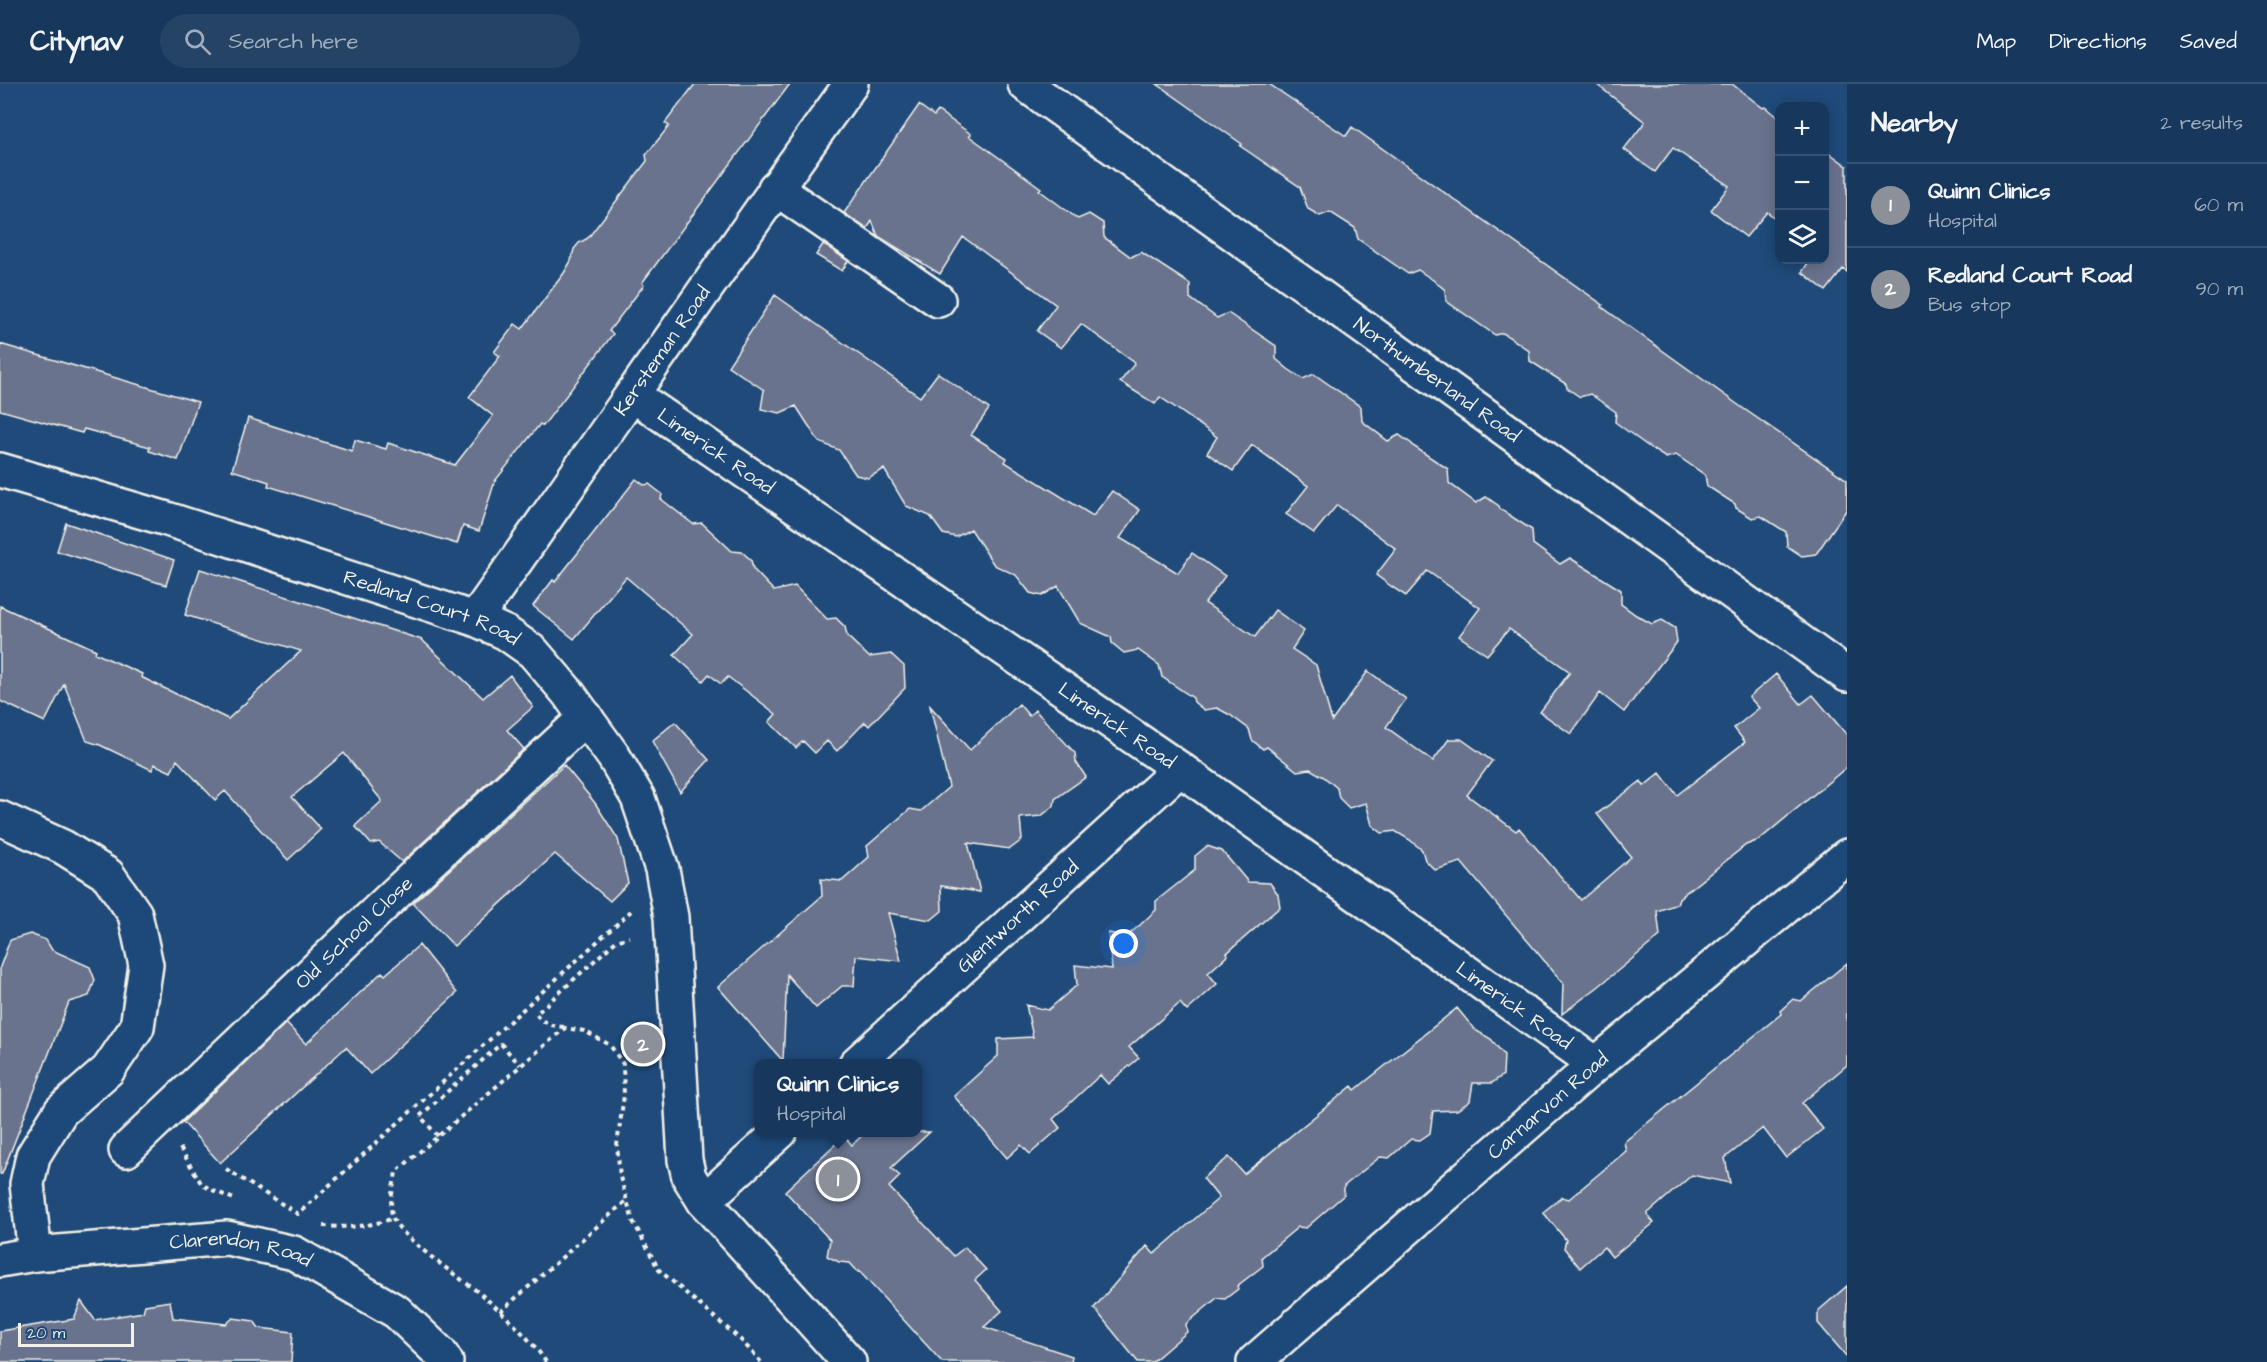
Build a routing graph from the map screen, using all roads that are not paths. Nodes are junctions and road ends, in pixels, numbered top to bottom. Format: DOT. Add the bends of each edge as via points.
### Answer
graph roads {
  1 [pos="851,84"];
  2 [pos="1025,84"];
  3 [pos="775,188"];
  4 [pos="938,300"];
  5 [pos="633,395"];
  6 [pos="0,470"];
  7 [pos="475,619"];
  8 [pos="1847,675"];
  9 [pos="586,717"];
  10 [pos="1180,769"];
  11 [pos="0,818"];
  12 [pos="1847,856"];
  13 [pos="861,1059"];
  14 [pos="1596,1064"];
  15 [pos="774,1137"];
  16 [pos="126,1150"];
  17 [pos="704,1201"];
  18 [pos="35,1254"];
  19 [pos="0,1260"];
  20 [pos="446,1362"];
  21 [pos="849,1362"];
  22 [pos="1254,1362"];
  1 -- 3 [label="street, Kersteman Road"];
  2 -- 8 [label="street, Northumberland Road"];
  3 -- 4 [label="street"];
  3 -- 5 [label="street, Kersteman Road"];
  5 -- 7 [label="street, Kersteman Road"];
  5 -- 10 [label="street, Limerick Road"];
  6 -- 7 [label="street, Redland Court Road" via="167,519"];
  7 -- 9 [label="street, Redland Court Road" via="506,633 533,652"];
  9 -- 16 [label="street, Old School Close"];
  9 -- 17 [label="street, Redland Court Road" via="638,798 662,869 670,916 685,1160 689,1177"];
  10 -- 13 [label="street, Glentworth Road"];
  10 -- 14 [label="street, Limerick Road"];
  11 -- 18 [label="street" via="63,847 108,875 135,914 146,965 136,1027 108,1070 60,1111 33,1156 27,1185"];
  12 -- 14 [label="street, Carnarvon Road"];
  14 -- 22 [label="street, Carnarvon Road"];
  15 -- 17 [label="street"];
  17 -- 21 [label="street, Redland Court Road"];
  18 -- 19 [label="street, Clarendon Road"];
  18 -- 20 [label="street, Clarendon Road" via="227,1238 294,1253 397,1312"];
}
